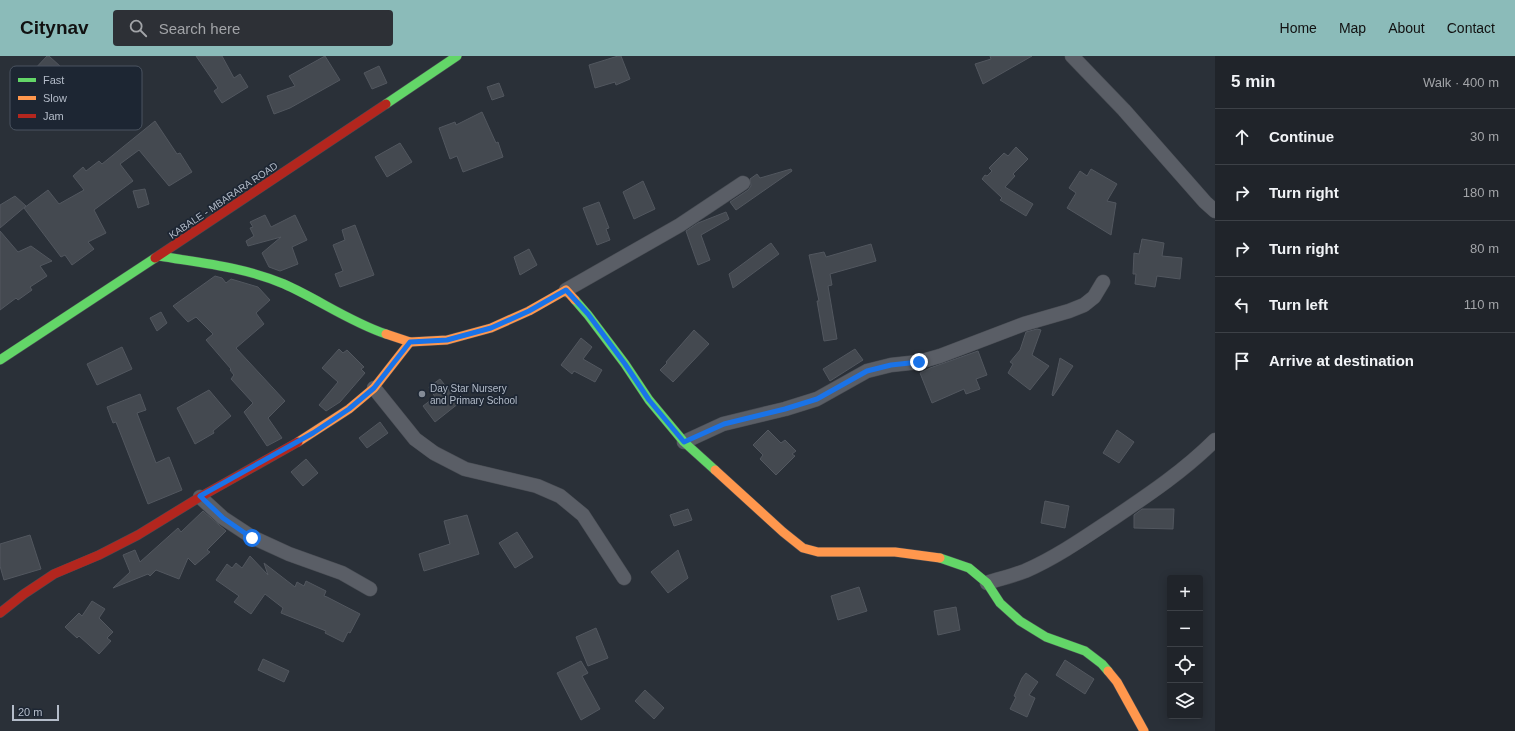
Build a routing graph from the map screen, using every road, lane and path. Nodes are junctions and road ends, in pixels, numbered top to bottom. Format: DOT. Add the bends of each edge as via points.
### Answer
graph roads {
  1 [pos="456,56"];
  2 [pos="1072,56"];
  3 [pos="742,183"];
  4 [pos="1215,211"];
  5 [pos="159,256"];
  6 [pos="1102,282"];
  7 [pos="566,290"];
  8 [pos="410,342"];
  9 [pos="0,360"];
  10 [pos="374,388"];
  11 [pos="1215,440"];
  12 [pos="684,442"];
  13 [pos="200,496"];
  14 [pos="624,578"];
  15 [pos="987,583"];
  16 [pos="370,590"];
  17 [pos="0,612"];
  18 [pos="1144,731"];
  1 -- 5 [label="street, KABALE - MBARARA ROAD"];
  2 -- 4 [label="street"];
  3 -- 7 [label="street" via="680,225"];
  5 -- 8 [label="street" via="244,270 283,284 368,328"];
  5 -- 9 [label="street, KABALE - MBARARA ROAD"];
  6 -- 12 [label="street" via="1094,296 1084,305 1069,311 1024,324 940,356 867,371 817,399 724,424"];
  7 -- 8 [label="street" via="529,311 491,328 447,340"];
  7 -- 12 [label="street" via="588,314 649,400"];
  8 -- 10 [label="street"];
  10 -- 13 [label="street" via="349,409 313,433"];
  10 -- 14 [label="street" via="415,439 434,454 465,469 537,486 560,496 583,515"];
  11 -- 15 [label="street" via="1196,459 1092,533 1025,571"];
  12 -- 15 [label="street" via="803,548 818,552 895,552 937,558 969,568"];
  13 -- 16 [label="street" via="223,518 252,538 342,573"];
  13 -- 17 [label="street" via="138,535 54,574"];
  15 -- 18 [label="street" via="1000,602 1020,622 1046,637 1085,651 1102,664 1117,682"];
}
